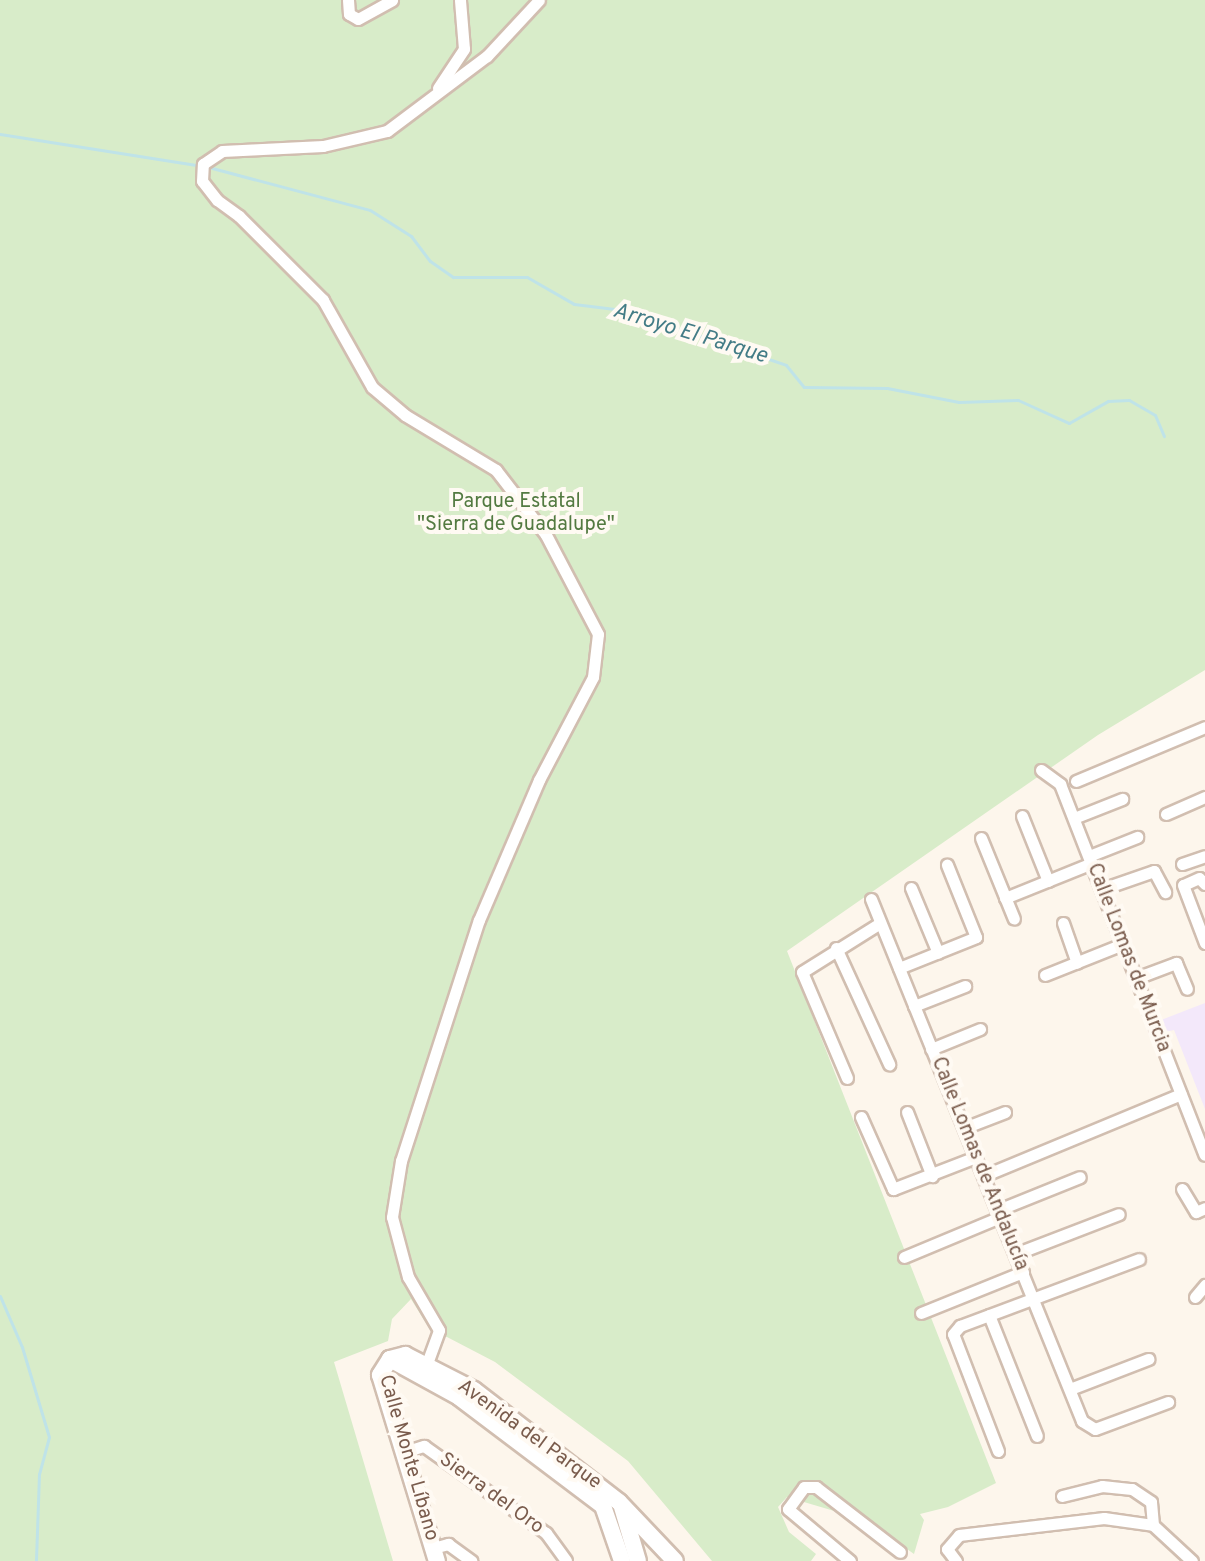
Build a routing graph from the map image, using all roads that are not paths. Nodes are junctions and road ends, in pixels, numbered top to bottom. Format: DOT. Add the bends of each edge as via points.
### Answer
graph roads {
  1 [pos="348,0"];
  2 [pos="392,0"];
  3 [pos="460,0"];
  4 [pos="539,0"];
  5 [pos="430,97"];
  6 [pos="1205,727"];
  7 [pos="1041,770"];
  8 [pos="1076,781"];
  9 [pos="1205,797"];
  10 [pos="1122,799"];
  11 [pos="1166,814"];
  12 [pos="1022,816"];
  13 [pos="1074,818"];
  14 [pos="1137,837"];
  15 [pos="981,838"];
  16 [pos="1205,856"];
  17 [pos="1091,860"];
  18 [pos="1182,864"];
  19 [pos="947,865"];
  20 [pos="1048,881"];
  21 [pos="1205,884"];
  22 [pos="911,888"];
  23 [pos="1102,889"];
  24 [pos="1165,892"];
  25 [pos="1005,898"];
  26 [pos="871,899"];
  27 [pos="1014,919"];
  28 [pos="880,923"];
  29 [pos="1063,923"];
  30 [pos="1204,936"];
  31 [pos="1123,944"];
  32 [pos="836,948"];
  33 [pos="938,953"];
  34 [pos="1077,963"];
  35 [pos="899,968"];
  36 [pos="1045,975"];
  37 [pos="1136,978"];
  38 [pos="965,986"];
  39 [pos="1187,989"];
  40 [pos="914,1006"];
  41 [pos="980,1029"];
  42 [pos="931,1049"];
  43 [pos="889,1064"];
  44 [pos="847,1078"];
  45 [pos="1181,1094"];
  46 [pos="907,1112"];
  47 [pos="1005,1112"];
  48 [pos="861,1117"];
  49 [pos="964,1128"];
  50 [pos="1205,1155"];
  51 [pos="976,1157"];
  52 [pos="932,1176"];
  53 [pos="983,1176"];
  54 [pos="1080,1177"];
  55 [pos="1182,1189"];
  56 [pos="1205,1208"];
  57 [pos="999,1214"];
  58 [pos="1119,1214"];
  59 [pos="1015,1254"];
  60 [pos="904,1257"];
  61 [pos="1139,1259"];
  62 [pos="1023,1272"];
  63 [pos="1205,1285"];
  64 [pos="1195,1297"];
  65 [pos="1034,1298"];
  66 [pos="921,1313"];
  67 [pos="989,1315"];
  68 [pos="390,1359"];
  69 [pos="1148,1359"];
  70 [pos="426,1366"];
  71 [pos="1070,1389"];
  72 [pos="1168,1402"];
  73 [pos="1037,1436"];
  74 [pos="998,1451"];
  75 [pos="404,1452"];
  76 [pos="574,1475"];
  77 [pos="1062,1496"];
  78 [pos="619,1502"];
  79 [pos="1153,1525"];
  80 [pos="900,1552"];
  81 [pos="435,1555"];
  82 [pos="471,1561"];
  83 [pos="566,1561"];
  84 [pos="622,1561"];
  85 [pos="638,1561"];
  86 [pos="675,1561"];
  87 [pos="850,1561"];
  88 [pos="956,1561"];
  89 [pos="1192,1561"];
  1 -- 2 [label="street" via="349,14 358,19"];
  3 -- 5 [label="street" via="464,49"];
  4 -- 5 [label="street" via="492,52"];
  5 -- 70 [label="street" via="387,131 323,146 222,151 203,164 202,181 323,300 372,387 405,415 496,470 546,535 598,634 593,677 539,780 479,920 401,1161 392,1217 408,1277 439,1330"];
  6 -- 8 [label="street"];
  7 -- 13 [label="street, Calle Lomas de Murcia" via="1060,784"];
  9 -- 11 [label="street"];
  10 -- 13 [label="street"];
  12 -- 20 [label="street"];
  13 -- 17 [label="street, Calle Lomas de Murcia"];
  14 -- 17 [label="street"];
  15 -- 25 [label="street"];
  16 -- 18 [label="street"];
  17 -- 20 [label="street"];
  17 -- 23 [label="street, Calle Lomas de Murcia"];
  19 -- 33 [label="street" via="976,935"];
  20 -- 25 [label="street"];
  21 -- 30 [label="street" via="1199,878 1183,885"];
  22 -- 33 [label="street"];
  23 -- 24 [label="street" via="1154,871"];
  23 -- 31 [label="street, Calle Lomas de Murcia"];
  25 -- 27 [label="street"];
  26 -- 28 [label="street, Calle Lomas de Andalucía"];
  28 -- 32 [label="street"];
  28 -- 35 [label="street, Calle Lomas de Andalucía"];
  29 -- 34 [label="street"];
  31 -- 34 [label="street"];
  31 -- 37 [label="street, Calle Lomas de Murcia"];
  32 -- 43 [label="street"];
  32 -- 44 [label="street" via="802,972"];
  33 -- 35 [label="street"];
  34 -- 36 [label="street"];
  35 -- 40 [label="street, Calle Lomas de Andalucía"];
  37 -- 39 [label="street" via="1176,963"];
  37 -- 45 [label="street, Calle Lomas de Murcia"];
  38 -- 40 [label="street"];
  40 -- 42 [label="street, Calle Lomas de Andalucía"];
  41 -- 42 [label="street"];
  42 -- 49 [label="street, Calle Lomas de Andalucía"];
  45 -- 50 [label="street, Calle Lomas de Murcia"];
  45 -- 53 [label="street"];
  46 -- 52 [label="street"];
  47 -- 49 [label="street"];
  48 -- 52 [label="street" via="890,1187"];
  49 -- 51 [label="street, Calle Lomas de Andalucía"];
  51 -- 52 [label="street"];
  51 -- 53 [label="street, Calle Lomas de Andalucía"];
  53 -- 57 [label="street, Calle Lomas de Andalucía"];
  54 -- 57 [label="street"];
  55 -- 56 [label="street" via="1196,1212"];
  57 -- 59 [label="street, Calle Lomas de Andalucía"];
  57 -- 60 [label="street"];
  58 -- 59 [label="street"];
  59 -- 62 [label="street, Calle Lomas de Andalucía"];
  61 -- 65 [label="street"];
  62 -- 65 [label="street, Calle Lomas de Andalucía"];
  62 -- 66 [label="street"];
  63 -- 64 [label="street"];
  65 -- 67 [label="street"];
  65 -- 71 [label="street, Calle Lomas de Andalucía"];
  67 -- 73 [label="street"];
  67 -- 74 [label="street" via="960,1326 952,1343"];
  68 -- 70 [label="street, Avenida del Parque" via="405,1355"];
  68 -- 75 [label="street, Calle Monte Líbano" via="380,1375"];
  68 -- 76 [label="street, Avenida del Parque" via="459,1397"];
  69 -- 71 [label="street"];
  70 -- 76 [label="street, Avenida del Parque" via="474,1390"];
  71 -- 72 [label="street, Calle Lomas de Andalucía" via="1088,1428"];
  75 -- 81 [label="street, Calle Monte Líbano"];
  75 -- 83 [label="street, Sierra del Oro" via="424,1446 546,1533"];
  76 -- 78 [label="street, Avenida del Parque"];
  76 -- 84 [label="street, Avenida del Parque" via="607,1511"];
  77 -- 79 [label="street" via="1102,1486 1132,1489 1151,1502"];
  78 -- 85 [label="street"];
  78 -- 86 [label="street, Avenida del Parque"];
  79 -- 88 [label="street" via="1104,1518 959,1535 947,1549"];
  79 -- 89 [label="street"];
  80 -- 87 [label="street" via="811,1484 788,1509"];
  81 -- 82 [label="street" via="448,1544"];
}
